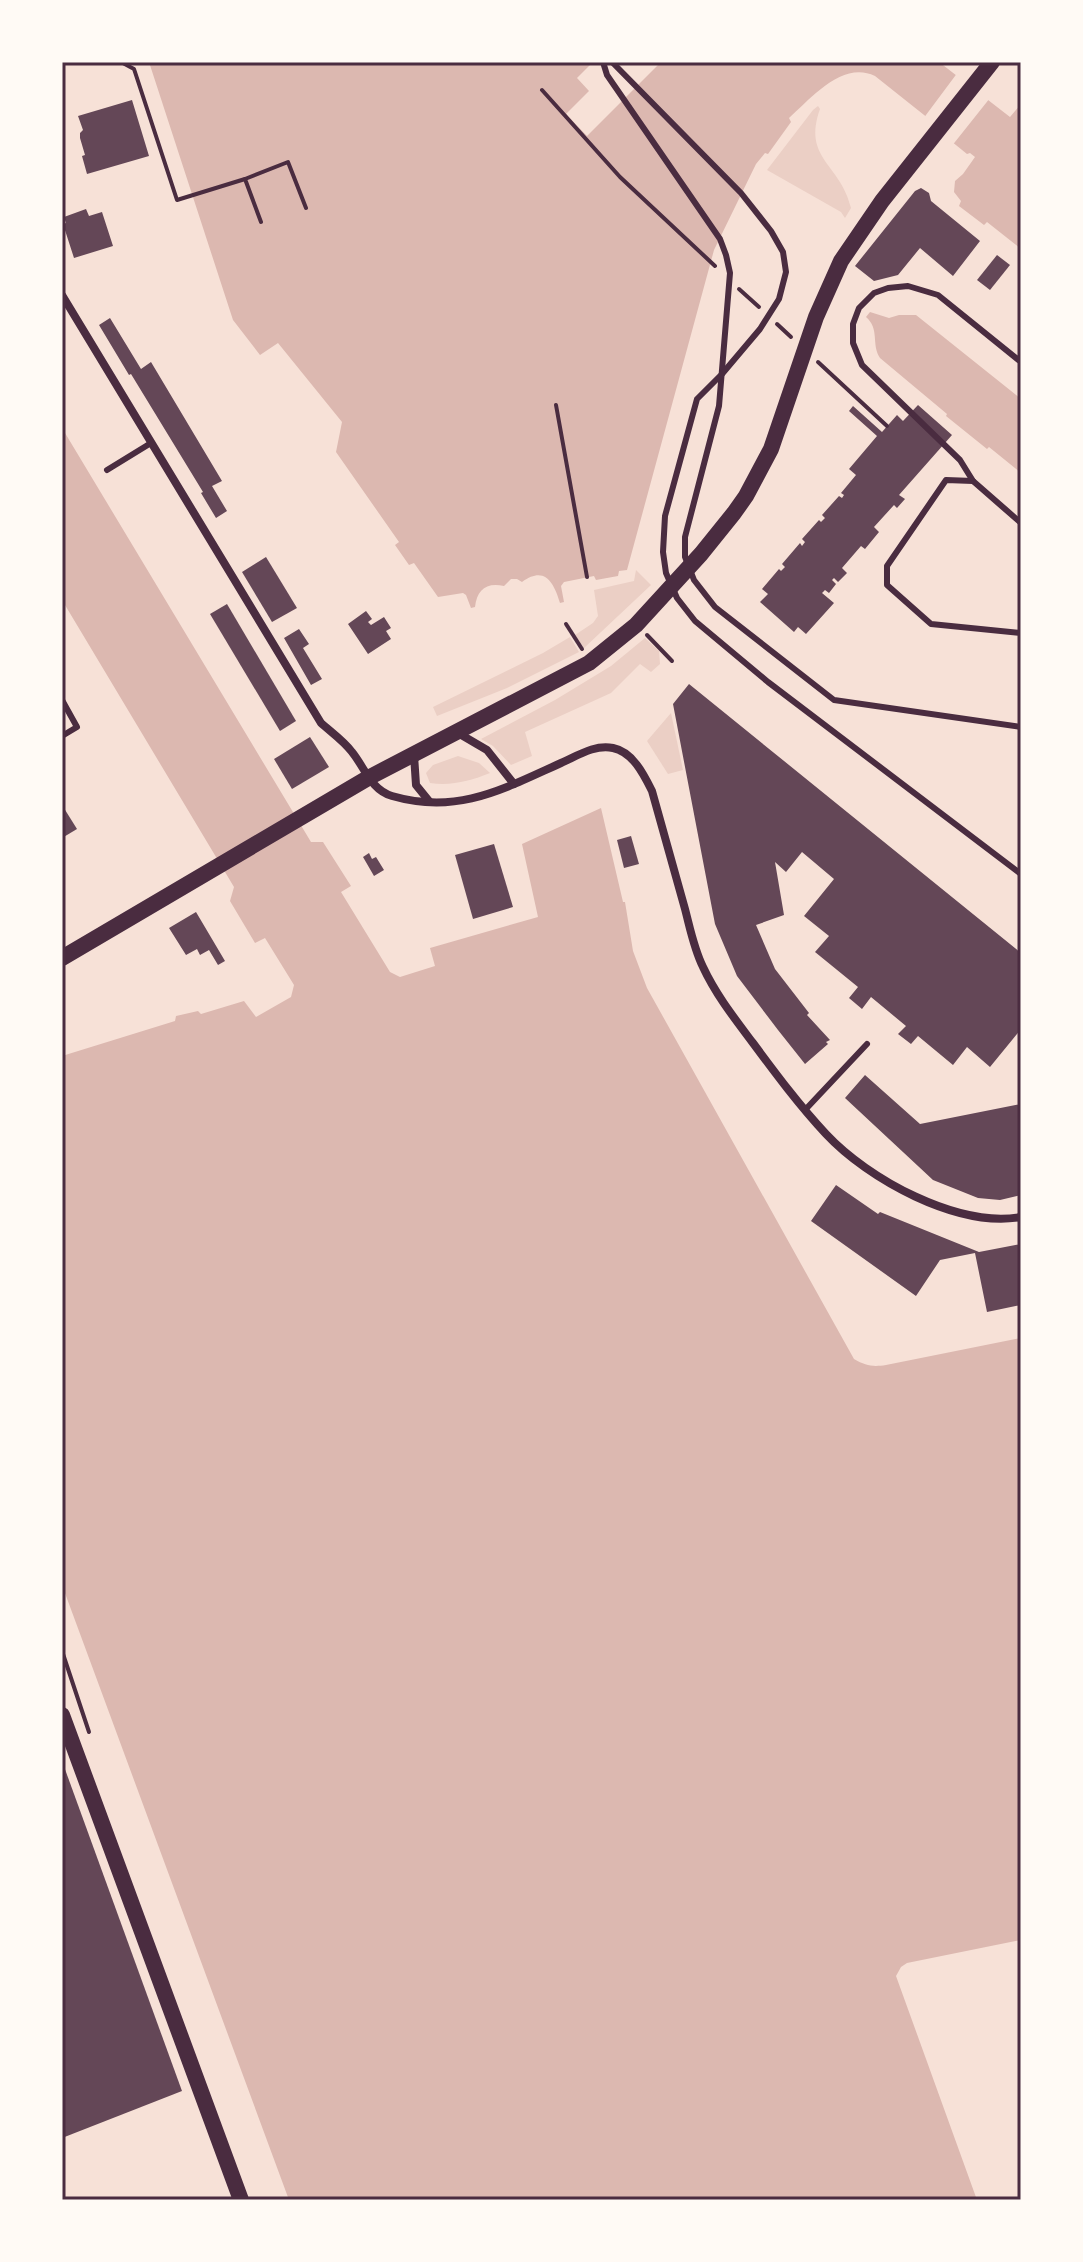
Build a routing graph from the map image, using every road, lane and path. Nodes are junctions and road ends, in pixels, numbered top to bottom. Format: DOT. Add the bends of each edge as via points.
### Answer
graph roads {
  1 [pos="121,62"];
  2 [pos="603,62"];
  3 [pos="612,62"];
  4 [pos="992,62"];
  5 [pos="542,90"];
  6 [pos="245,179"];
  7 [pos="306,208"];
  8 [pos="261,222"];
  9 [pos="724,275"];
  10 [pos="736,285"];
  11 [pos="62,295"];
  12 [pos="759,307"];
  13 [pos="771,318"];
  14 [pos="794,340"];
  15 [pos="817,361"];
  16 [pos="1021,362"];
  17 [pos="722,374"];
  18 [pos="556,405"];
  19 [pos="887,426"];
  20 [pos="151,443"];
  21 [pos="107,470"];
  22 [pos="973,481"];
  23 [pos="1021,523"];
  24 [pos="587,577"];
  25 [pos="566,624"];
  26 [pos="1021,633"];
  27 [pos="659,647"];
  28 [pos="584,652"];
  29 [pos="672,661"];
  30 [pos="62,700"];
  31 [pos="1021,727"];
  32 [pos="457,732"];
  33 [pos="62,736"];
  34 [pos="414,755"];
  35 [pos="368,778"];
  36 [pos="514,784"];
  37 [pos="429,802"];
  38 [pos="1021,874"];
  39 [pos="62,958"];
  40 [pos="867,1044"];
  41 [pos="805,1110"];
  42 [pos="1021,1217"];
  43 [pos="62,1715"];
  44 [pos="241,2200"];
  1 -- 6 [label="path" via="134,69 177,200"];
  2 -- 17 [label="lane" via="720,239 730,273"];
  3 -- 17 [label="lane" via="741,193 783,252 786,272 779,299"];
  4 -- 32 [label="main road" via="841,261 771,449 734,513 622,637 589,663"];
  5 -- 9 [label="path" via="620,177"];
  6 -- 7 [label="path" via="288,162"];
  6 -- 8 [label="path"];
  10 -- 12 [label="path"];
  11 -- 20 [label="street"];
  13 -- 14 [label="path"];
  15 -- 19 [label="path"];
  16 -- 22 [label="lane" via="938,295 908,286 888,288 859,308 853,343 862,365 960,460"];
  17 -- 31 [label="lane" via="685,557 694,580 715,607 834,700"];
  17 -- 38 [label="lane" via="697,399 665,516 666,573 677,598 695,621 768,682"];
  18 -- 24 [label="path"];
  20 -- 21 [label="lane"];
  20 -- 35 [label="street" via="321,723 351,751"];
  22 -- 23 [label="lane"];
  22 -- 26 [label="lane" via="946,480 887,566 887,585 931,624"];
  25 -- 28 [label="path"];
  27 -- 29 [label="path"];
  30 -- 33 [label="lane" via="77,727"];
  32 -- 34 [label="main road"];
  32 -- 36 [label="street" via="487,750"];
  34 -- 35 [label="main road"];
  34 -- 37 [label="street" via="416,785"];
  35 -- 37 [label="street" via="390,796"];
  35 -- 39 [label="main road"];
  36 -- 37 [label="street" via="490,795"];
  36 -- 41 [label="street" via="594,748 614,748 642,771 701,965"];
  40 -- 41 [label="lane"];
  41 -- 42 [label="street" via="858,1162 933,1205 968,1216"];
  43 -- 44 [label="main road"];
}
